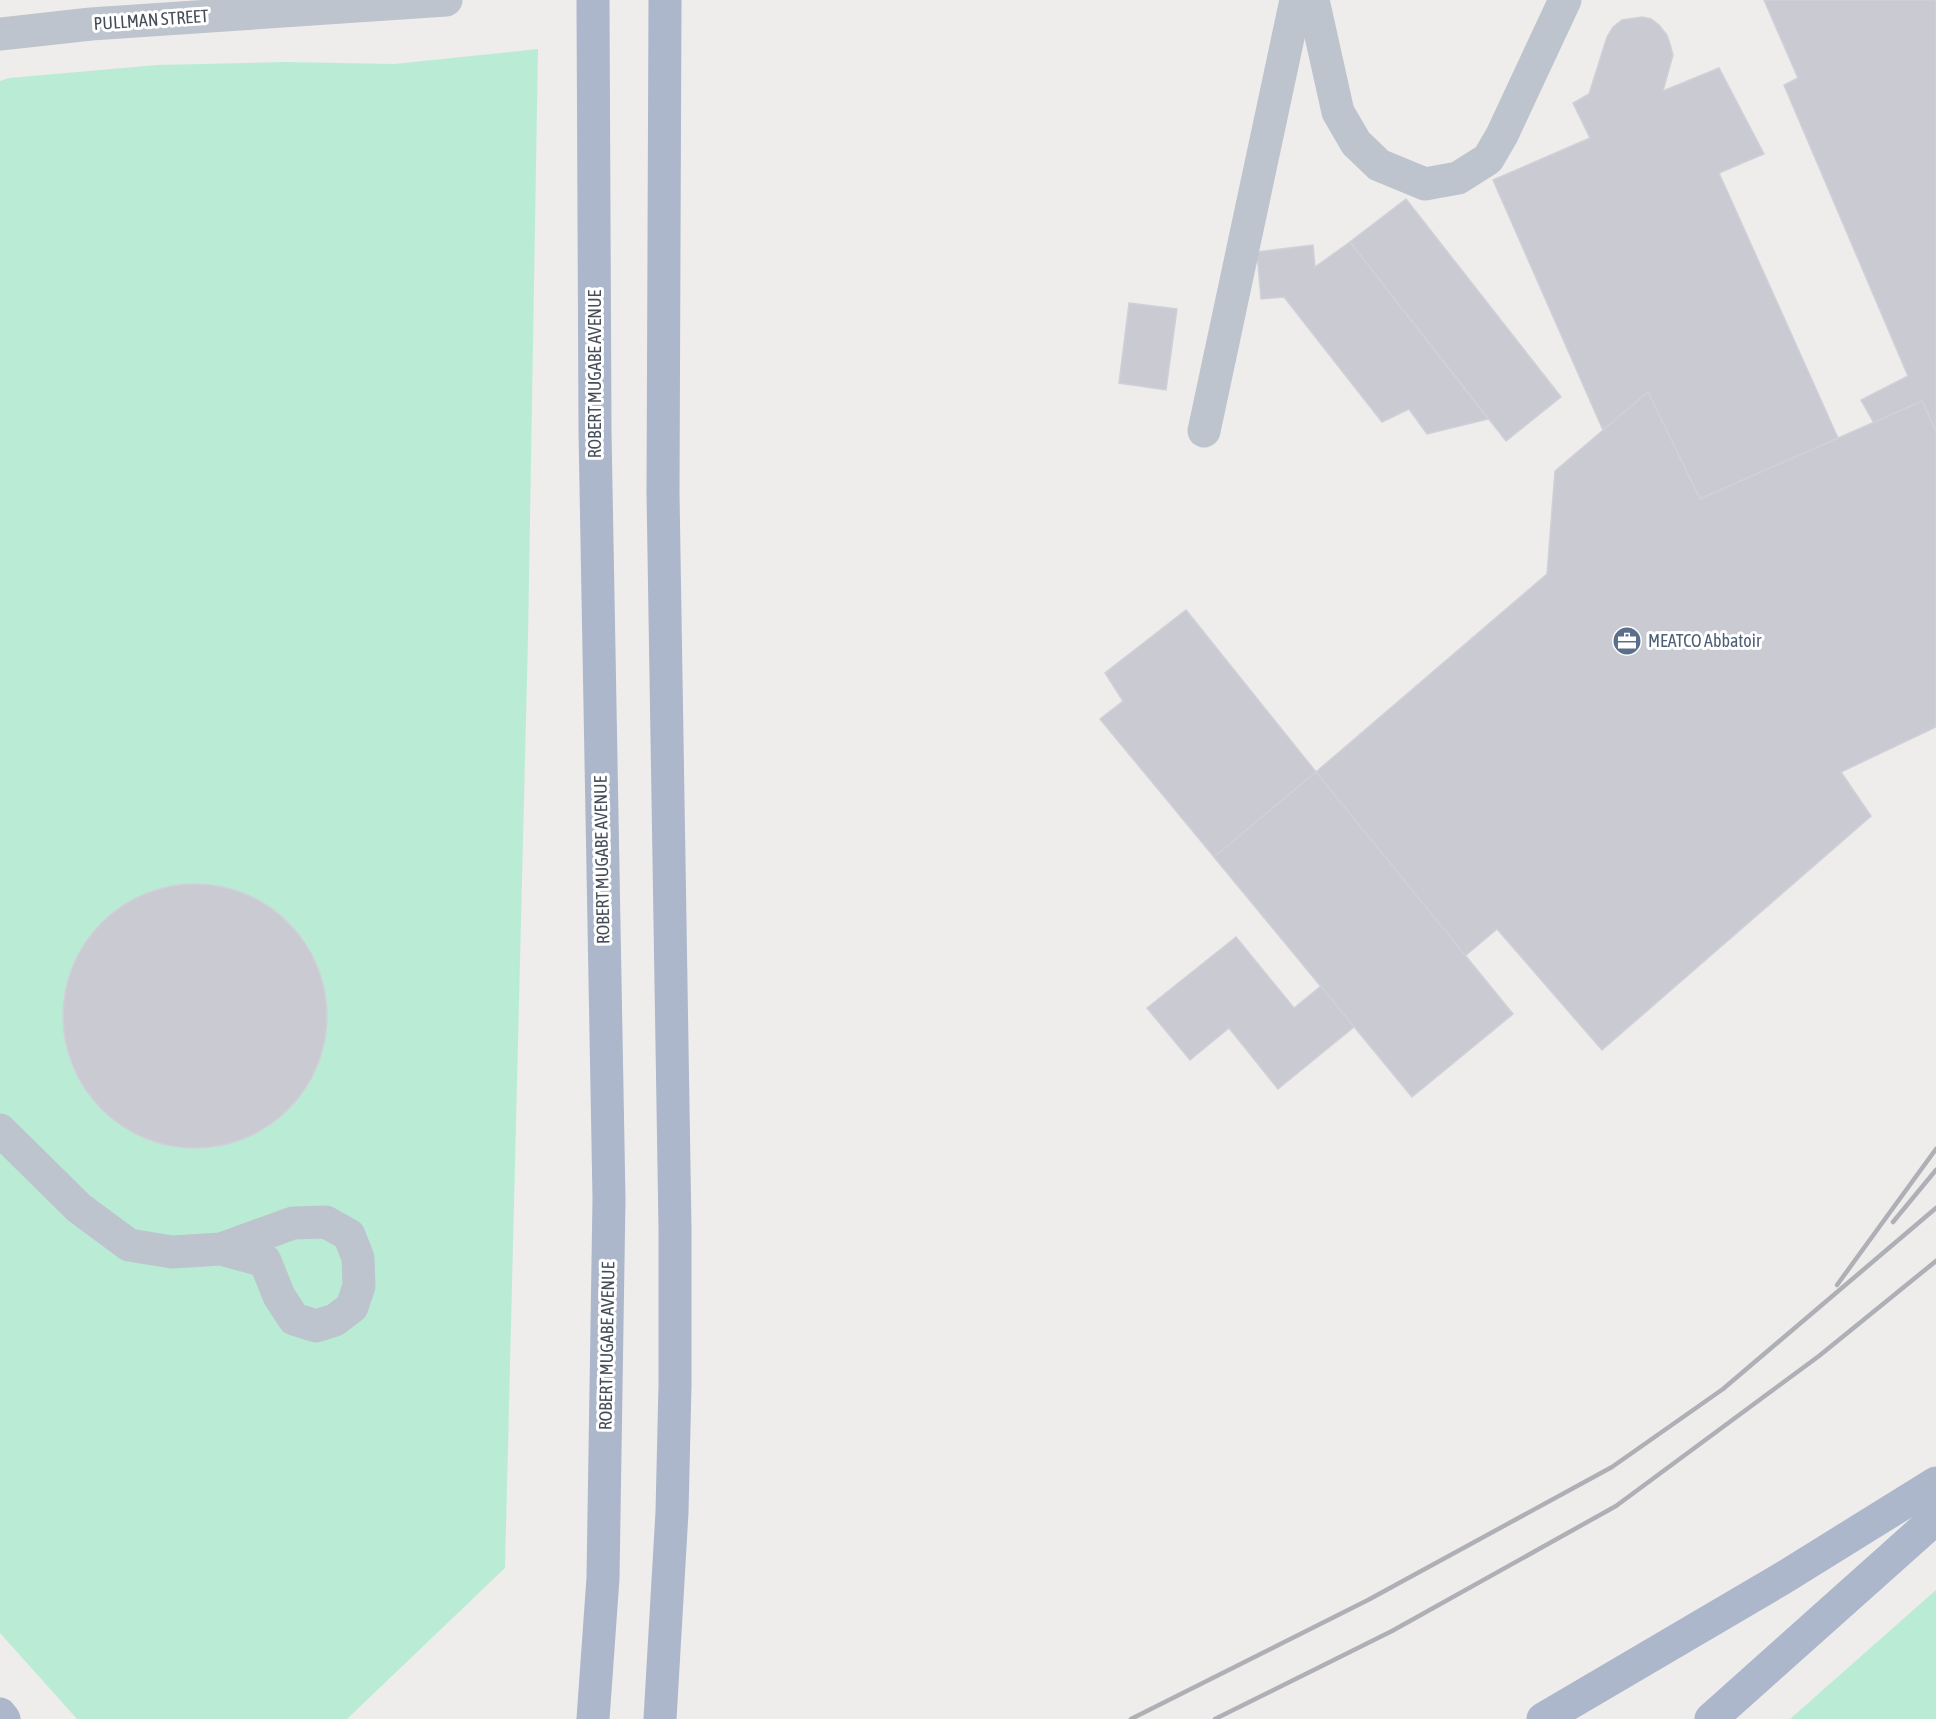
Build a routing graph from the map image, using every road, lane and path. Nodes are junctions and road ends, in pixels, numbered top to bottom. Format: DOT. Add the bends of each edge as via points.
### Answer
graph roads {
  1 [pos="446,0"];
  2 [pos="592,0"];
  3 [pos="664,0"];
  4 [pos="1296,0"];
  5 [pos="1313,0"];
  6 [pos="1565,0"];
  7 [pos="320,4"];
  8 [pos="0,34"];
  9 [pos="1204,431"];
  10 [pos="0,1130"];
  11 [pos="221,1249"];
  12 [pos="1936,1483"];
  13 [pos="1936,1518"];
  14 [pos="0,1714"];
  15 [pos="4,1719"];
  16 [pos="593,1719"];
  17 [pos="660,1719"];
  18 [pos="1543,1719"];
  19 [pos="1711,1719"];
  1 -- 7 [label="street, PULLMAN STREET"];
  2 -- 16 [label="main road, ROBERT MUGABE AVENUE" via="595,432 609,1211 603,1578"];
  3 -- 17 [label="main road" via="663,492 675,1385"];
  4 -- 9 [label="street"];
  5 -- 6 [label="street" via="1338,112 1356,143 1379,165 1425,184 1458,178 1488,159"];
  7 -- 8 [label="street, PULLMAN STREET"];
  10 -- 11 [label="street" via="79,1208 129,1245 172,1252"];
  12 -- 18 [label="main road"];
  13 -- 19 [label="main road"];
  14 -- 15 [label="main road"];
}
